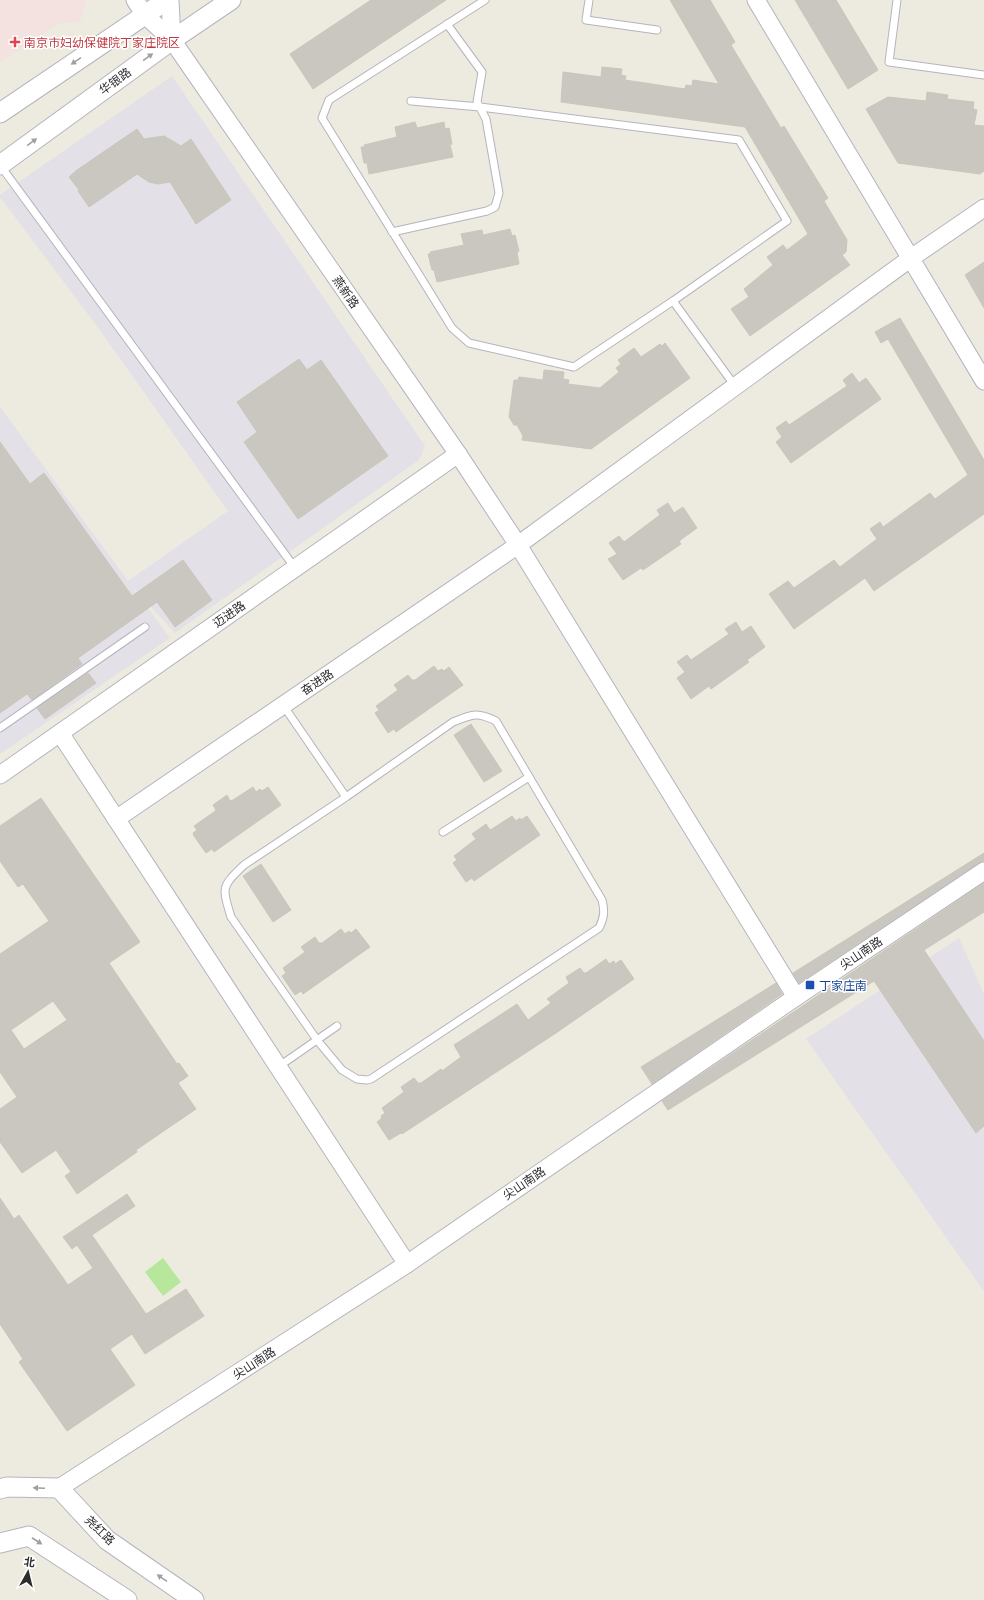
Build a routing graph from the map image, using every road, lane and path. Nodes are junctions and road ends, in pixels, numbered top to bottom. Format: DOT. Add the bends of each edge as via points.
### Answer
graph roads {
  1 [pos="167,0"];
  2 [pos="170,0"];
  3 [pos="231,0"];
  4 [pos="485,0"];
  5 [pos="589,0"];
  6 [pos="756,0"];
  7 [pos="897,0"];
  8 [pos="140,7"];
  9 [pos="447,24"];
  10 [pos="657,30"];
  11 [pos="172,40"];
  12 [pos="984,75"];
  13 [pos="411,101"];
  14 [pos="480,107"];
  15 [pos="0,113"];
  16 [pos="0,164"];
  17 [pos="984,208"];
  18 [pos="392,232"];
  19 [pos="911,258"];
  20 [pos="673,301"];
  21 [pos="984,381"];
  22 [pos="735,386"];
  23 [pos="458,454"];
  24 [pos="518,545"];
  25 [pos="295,568"];
  26 [pos="145,627"];
  27 [pos="283,705"];
  28 [pos="0,728"];
  29 [pos="60,733"];
  30 [pos="0,775"];
  31 [pos="529,777"];
  32 [pos="346,797"];
  33 [pos="116,819"];
  34 [pos="443,832"];
  35 [pos="984,871"];
  36 [pos="796,997"];
  37 [pos="337,1026"];
  38 [pos="317,1040"];
  39 [pos="278,1067"];
  40 [pos="407,1264"];
  41 [pos="2,1487"];
  42 [pos="59,1488"];
  43 [pos="0,1543"];
  44 [pos="127,1600"];
  45 [pos="194,1600"];
  1 -- 8 [label="main road"];
  2 -- 11 [label="street"];
  3 -- 11 [label="main road, 华银路"];
  4 -- 9 [label="lane"];
  5 -- 10 [label="lane" via="586,20"];
  6 -- 19 [label="street"];
  7 -- 12 [label="lane" via="889,62"];
  8 -- 11 [label="street, 燕新路"];
  8 -- 15 [label="main road, one-way"];
  9 -- 14 [label="lane" via="482,72 477,102"];
  9 -- 18 [label="lane" via="329,100 322,118"];
  16 -- 11 [label="main road, 华银路, one-way"];
  11 -- 23 [label="street, 燕新路"];
  13 -- 14 [label="lane"];
  14 -- 18 [label="lane" via="486,119 499,193 495,207 487,211"];
  14 -- 20 [label="lane" via="739,140 787,221"];
  16 -- 25 [label="lane"];
  17 -- 19 [label="street, 奋进路"];
  18 -- 20 [label="lane" via="452,328 469,342 574,367"];
  19 -- 21 [label="street"];
  19 -- 22 [label="street, 奋进路"];
  20 -- 22 [label="lane"];
  22 -- 24 [label="street, 奋进路"];
  23 -- 24 [label="street, 燕新路"];
  23 -- 25 [label="street, 迈进路"];
  24 -- 27 [label="street, 奋进路"];
  24 -- 36 [label="street, 燕新路"];
  25 -- 29 [label="street, 迈进路"];
  26 -- 28 [label="lane"];
  27 -- 32 [label="lane"];
  27 -- 33 [label="street, 奋进路"];
  29 -- 30 [label="street, 迈进路"];
  29 -- 33 [label="street"];
  31 -- 32 [label="lane" via="496,722 482,715 469,716 453,722"];
  31 -- 34 [label="lane"];
  31 -- 38 [label="lane" via="602,900 604,918 599,928 367,1080 357,1079 342,1070"];
  32 -- 38 [label="lane" via="244,865 229,879 224,888 231,917"];
  33 -- 39 [label="street"];
  35 -- 36 [label="street, 尖山南路"];
  36 -- 40 [label="street, 尖山南路"];
  37 -- 38 [label="lane"];
  38 -- 39 [label="lane"];
  39 -- 40 [label="street"];
  40 -- 42 [label="street, 尖山南路"];
  42 -- 41 [label="main road, one-way"];
  45 -- 42 [label="main road, 尧红路, one-way" via="107,1540"];
  43 -- 44 [label="main road, one-way" via="29,1536"];
}
